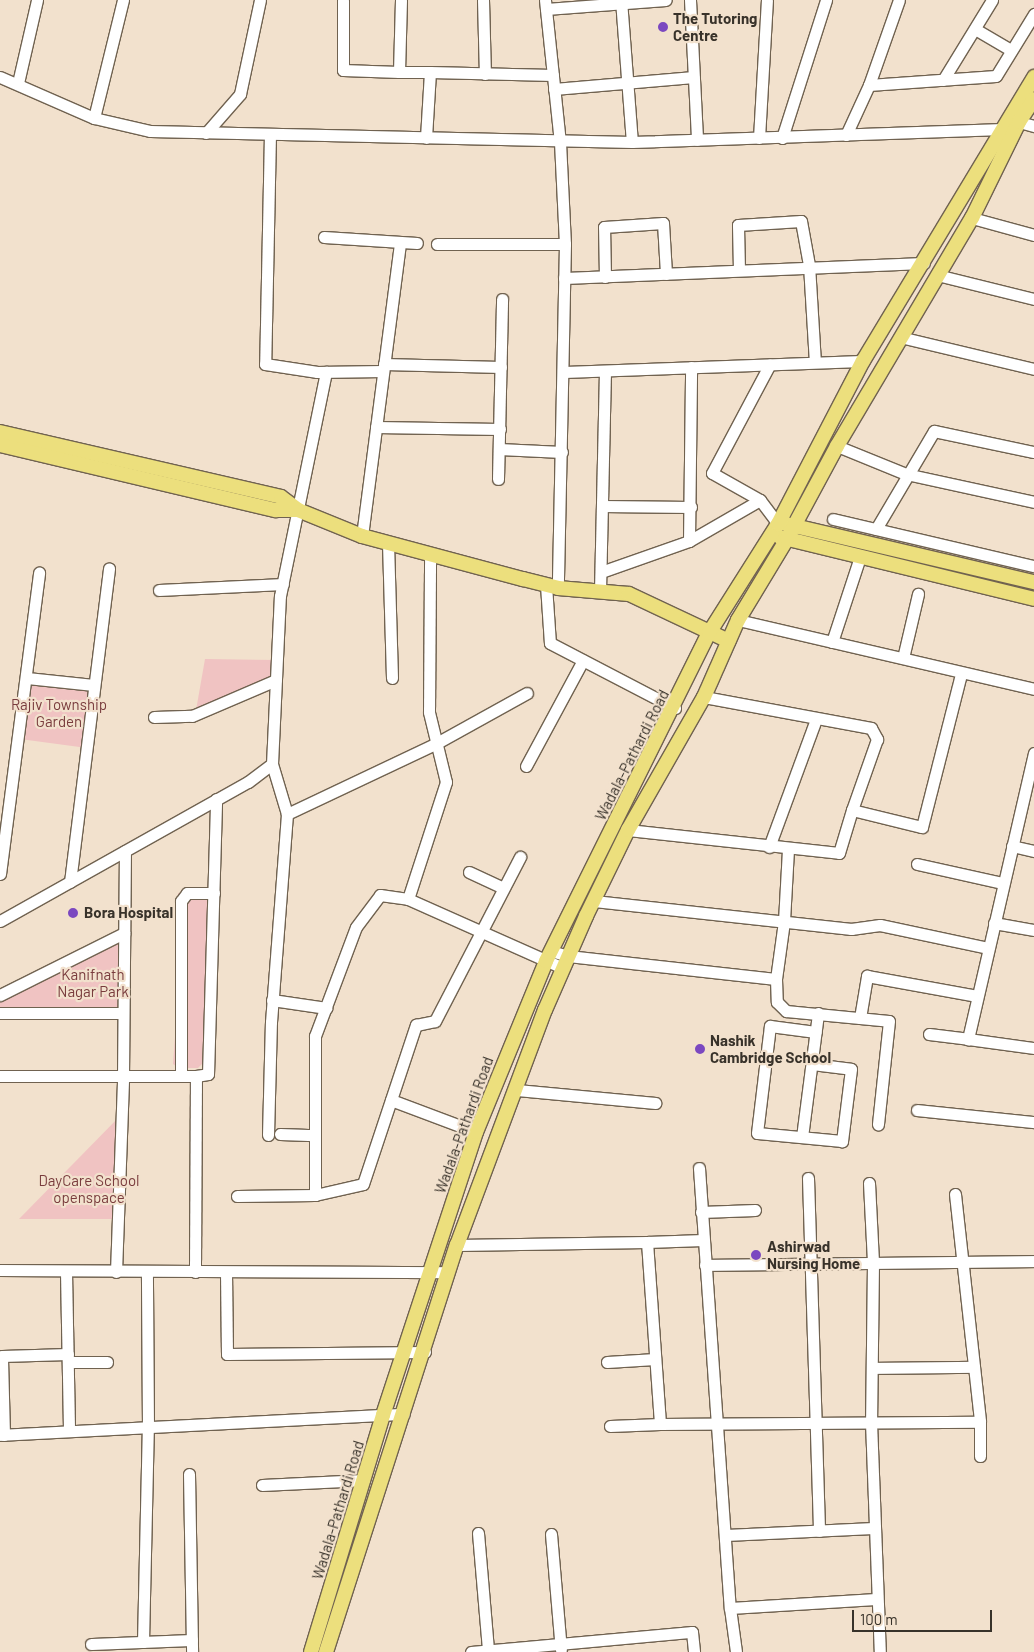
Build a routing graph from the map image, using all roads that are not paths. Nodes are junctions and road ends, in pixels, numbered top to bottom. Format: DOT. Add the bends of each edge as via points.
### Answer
graph roads {
  1 [pos="37,0"];
  2 [pos="123,0"];
  3 [pos="260,0"];
  4 [pos="344,0"];
  5 [pos="401,0"];
  6 [pos="483,0"];
  7 [pos="666,0"];
  8 [pos="690,0"];
  9 [pos="767,0"];
  10 [pos="826,0"];
  11 [pos="899,0"];
  12 [pos="992,0"];
  13 [pos="621,2"];
  14 [pos="546,5"];
  15 [pos="1034,14"];
  16 [pos="975,29"];
  17 [pos="1011,50"];
  18 [pos="399,72"];
  19 [pos="430,72"];
  20 [pos="485,74"];
  21 [pos="553,75"];
  22 [pos="0,77"];
  23 [pos="693,77"];
  24 [pos="1034,77"];
  25 [pos="943,80"];
  26 [pos="627,81"];
  27 [pos="18,83"];
  28 [pos="869,85"];
  29 [pos="554,88"];
  30 [pos="1034,99"];
  31 [pos="94,118"];
  32 [pos="1013,126"];
  33 [pos="1034,126"];
  34 [pos="206,133"];
  35 [pos="270,134"];
  36 [pos="846,134"];
  37 [pos="426,138"];
  38 [pos="759,138"];
  39 [pos="782,138"];
  40 [pos="697,140"];
  41 [pos="560,142"];
  42 [pos="632,142"];
  43 [pos="972,218"];
  44 [pos="1034,235"];
  45 [pos="324,237"];
  46 [pos="400,242"];
  47 [pos="418,243"];
  48 [pos="437,244"];
  49 [pos="564,244"];
  50 [pos="924,263"];
  51 [pos="809,265"];
  52 [pos="739,270"];
  53 [pos="666,274"];
  54 [pos="937,275"];
  55 [pos="605,277"];
  56 [pos="564,278"];
  57 [pos="502,299"];
  58 [pos="1034,299"];
  59 [pos="900,337"];
  60 [pos="863,361"];
  61 [pos="814,362"];
  62 [pos="770,364"];
  63 [pos="384,367"];
  64 [pos="501,367"];
  65 [pos="691,367"];
  66 [pos="1034,369"];
  67 [pos="605,371"];
  68 [pos="326,372"];
  69 [pos="563,372"];
  70 [pos="376,427"];
  71 [pos="500,429"];
  72 [pos="0,432"];
  73 [pos="0,445"];
  74 [pos="837,446"];
  75 [pos="499,449"];
  76 [pos="562,452"];
  77 [pos="1034,452"];
  78 [pos="691,464"];
  79 [pos="712,472"];
  80 [pos="906,474"];
  81 [pos="498,478"];
  82 [pos="760,500"];
  83 [pos="1034,502"];
  84 [pos="602,506"];
  85 [pos="691,507"];
  86 [pos="298,510"];
  87 [pos="833,518"];
  88 [pos="778,524"];
  89 [pos="796,524"];
  90 [pos="876,529"];
  91 [pos="769,534"];
  92 [pos="362,536"];
  93 [pos="787,539"];
  94 [pos="690,541"];
  95 [pos="388,543"];
  96 [pos="430,554"];
  97 [pos="860,557"];
  98 [pos="1034,566"];
  99 [pos="109,568"];
  100 [pos="601,572"];
  101 [pos="39,573"];
  102 [pos="1034,582"];
  103 [pos="283,584"];
  104 [pos="552,587"];
  105 [pos="160,590"];
  106 [pos="600,591"];
  107 [pos="918,594"];
  108 [pos="1034,599"];
  109 [pos="738,620"];
  110 [pos="709,633"];
  111 [pos="729,641"];
  112 [pos="832,642"];
  113 [pos="903,658"];
  114 [pos="583,660"];
  115 [pos="961,674"];
  116 [pos="27,678"];
  117 [pos="392,678"];
  118 [pos="276,680"];
  119 [pos="94,685"];
  120 [pos="1034,689"];
  121 [pos="528,693"];
  122 [pos="704,697"];
  123 [pos="675,708"];
  124 [pos="154,716"];
  125 [pos="816,719"];
  126 [pos="435,744"];
  127 [pos="1034,753"];
  128 [pos="272,764"];
  129 [pos="526,766"];
  130 [pos="216,799"];
  131 [pos="852,810"];
  132 [pos="287,814"];
  133 [pos="628,830"];
  134 [pos="1012,846"];
  135 [pos="770,847"];
  136 [pos="788,849"];
  137 [pos="124,852"];
  138 [pos="1034,852"];
  139 [pos="520,857"];
  140 [pos="916,864"];
  141 [pos="469,872"];
  142 [pos="0,874"];
  143 [pos="70,882"];
  144 [pos="1003,883"];
  145 [pos="502,888"];
  146 [pos="214,893"];
  147 [pos="408,899"];
  148 [pos="594,901"];
  149 [pos="784,921"];
  150 [pos="0,922"];
  151 [pos="994,923"];
  152 [pos="1034,930"];
  153 [pos="479,931"];
  154 [pos="124,933"];
  155 [pos="988,948"];
  156 [pos="549,956"];
  157 [pos="566,962"];
  158 [pos="776,979"];
  159 [pos="0,995"];
  160 [pos="977,996"];
  161 [pos="272,1000"];
  162 [pos="326,1008"];
  163 [pos="0,1012"];
  164 [pos="123,1013"];
  165 [pos="818,1013"];
  166 [pos="860,1018"];
  167 [pos="816,1032"];
  168 [pos="929,1034"];
  169 [pos="968,1039"];
  170 [pos="1034,1048"];
  171 [pos="812,1064"];
  172 [pos="0,1072"];
  173 [pos="0,1076"];
  174 [pos="181,1076"];
  175 [pos="196,1076"];
  176 [pos="123,1077"];
  177 [pos="517,1090"];
  178 [pos="391,1100"];
  179 [pos="655,1103"];
  180 [pos="917,1110"];
  181 [pos="1034,1122"];
  182 [pos="878,1124"];
  183 [pos="476,1132"];
  184 [pos="280,1134"];
  185 [pos="315,1134"];
  186 [pos="268,1135"];
  187 [pos="802,1137"];
  188 [pos="698,1168"];
  189 [pos="808,1178"];
  190 [pos="869,1183"];
  191 [pos="955,1194"];
  192 [pos="314,1195"];
  193 [pos="237,1196"];
  194 [pos="755,1210"];
  195 [pos="702,1212"];
  196 [pos="703,1240"];
  197 [pos="647,1242"];
  198 [pos="457,1245"];
  199 [pos="1034,1261"];
  200 [pos="962,1262"];
  201 [pos="873,1263"];
  202 [pos="810,1264"];
  203 [pos="705,1265"];
  204 [pos="0,1270"];
  205 [pos="66,1272"];
  206 [pos="116,1272"];
  207 [pos="146,1272"];
  208 [pos="194,1272"];
  209 [pos="226,1272"];
  210 [pos="429,1272"];
  211 [pos="448,1272"];
  212 [pos="404,1351"];
  213 [pos="425,1352"];
  214 [pos="68,1358"];
  215 [pos="655,1359"];
  216 [pos="107,1362"];
  217 [pos="608,1362"];
  218 [pos="974,1367"];
  219 [pos="872,1368"];
  220 [pos="403,1414"];
  221 [pos="383,1415"];
  222 [pos="717,1421"];
  223 [pos="814,1422"];
  224 [pos="871,1422"];
  225 [pos="980,1422"];
  226 [pos="660,1424"];
  227 [pos="610,1426"];
  228 [pos="148,1427"];
  229 [pos="69,1431"];
  230 [pos="2,1435"];
  231 [pos="980,1456"];
  232 [pos="189,1474"];
  233 [pos="364,1480"];
  234 [pos="262,1486"];
  235 [pos="873,1528"];
  236 [pos="819,1530"];
  237 [pos="478,1533"];
  238 [pos="551,1534"];
  239 [pos="726,1535"];
  240 [pos="876,1599"];
  241 [pos="730,1608"];
  242 [pos="143,1642"];
  243 [pos="91,1644"];
  244 [pos="192,1646"];
  245 [pos="561,1648"];
  246 [pos="488,1650"];
  247 [pos="311,1652"];
  248 [pos="325,1652"];
  249 [pos="472,1652"];
  250 [pos="694,1652"];
  251 [pos="736,1652"];
  252 [pos="880,1652"];
  1 -- 27 [label="street"];
  2 -- 31 [label="street"];
  3 -- 34 [label="street" via="240,94"];
  4 -- 18 [label="street" via="342,70"];
  5 -- 18 [label="street"];
  6 -- 20 [label="street"];
  7 -- 13 [label="street"];
  8 -- 23 [label="street"];
  9 -- 38 [label="street"];
  10 -- 39 [label="street"];
  11 -- 28 [label="street"];
  12 -- 16 [label="street"];
  13 -- 14 [label="street"];
  13 -- 26 [label="street"];
  14 -- 21 [label="street"];
  15 -- 17 [label="street"];
  16 -- 17 [label="street"];
  16 -- 25 [label="street"];
  17 -- 25 [label="street" via="996,76"];
  18 -- 19 [label="street"];
  19 -- 20 [label="street"];
  19 -- 37 [label="street"];
  20 -- 21 [label="street"];
  21 -- 29 [label="street"];
  22 -- 27 [label="street"];
  23 -- 26 [label="street"];
  23 -- 40 [label="street"];
  24 -- 32 [label="main road"];
  25 -- 28 [label="street"];
  26 -- 29 [label="street"];
  26 -- 42 [label="street"];
  27 -- 31 [label="street"];
  28 -- 36 [label="street"];
  29 -- 41 [label="street"];
  30 -- 32 [label="main road"];
  31 -- 34 [label="street" via="150,132"];
  32 -- 33 [label="street"];
  32 -- 36 [label="street"];
  32 -- 43 [label="main road, Wadala-Pathardi Road"];
  32 -- 50 [label="main road, Wadala-Pathardi Road"];
  34 -- 35 [label="street"];
  35 -- 37 [label="street"];
  35 -- 68 [label="street" via="265,364"];
  36 -- 39 [label="street"];
  37 -- 41 [label="street"];
  38 -- 39 [label="street"];
  38 -- 40 [label="street"];
  40 -- 42 [label="street"];
  41 -- 42 [label="street"];
  41 -- 49 [label="street"];
  43 -- 44 [label="street"];
  43 -- 54 [label="main road, Wadala-Pathardi Road"];
  45 -- 46 [label="street"];
  46 -- 47 [label="street"];
  46 -- 63 [label="street"];
  48 -- 49 [label="street"];
  49 -- 56 [label="street"];
  50 -- 51 [label="street"];
  50 -- 60 [label="main road, Wadala-Pathardi Road"];
  51 -- 52 [label="street"];
  51 -- 52 [label="street" via="801,221 738,225"];
  51 -- 61 [label="street"];
  52 -- 53 [label="street"];
  53 -- 55 [label="street"];
  53 -- 55 [label="street" via="664,223 604,227"];
  54 -- 58 [label="street"];
  54 -- 59 [label="main road, Wadala-Pathardi Road"];
  55 -- 56 [label="street"];
  56 -- 69 [label="street"];
  57 -- 64 [label="street"];
  59 -- 66 [label="street"];
  59 -- 74 [label="main road, Wadala-Pathardi Road"];
  60 -- 61 [label="street"];
  60 -- 88 [label="main road, Wadala-Pathardi Road"];
  61 -- 62 [label="street"];
  62 -- 65 [label="street"];
  62 -- 79 [label="street"];
  63 -- 64 [label="street"];
  63 -- 68 [label="street"];
  63 -- 70 [label="street"];
  64 -- 71 [label="street"];
  65 -- 67 [label="street"];
  65 -- 78 [label="street"];
  67 -- 69 [label="street"];
  67 -- 84 [label="street"];
  68 -- 86 [label="street"];
  69 -- 76 [label="street"];
  70 -- 71 [label="street"];
  70 -- 92 [label="street"];
  71 -- 75 [label="street"];
  72 -- 86 [label="main road" via="281,497"];
  73 -- 86 [label="main road" via="276,510"];
  74 -- 80 [label="street"];
  74 -- 89 [label="main road, Wadala-Pathardi Road"];
  75 -- 76 [label="street"];
  75 -- 81 [label="street"];
  76 -- 104 [label="street"];
  77 -- 80 [label="street" via="936,430 930,434"];
  78 -- 79 [label="street"];
  78 -- 85 [label="street"];
  79 -- 82 [label="street"];
  80 -- 83 [label="street"];
  80 -- 90 [label="street"];
  82 -- 88 [label="street"];
  82 -- 94 [label="street"];
  84 -- 85 [label="street"];
  84 -- 100 [label="street"];
  85 -- 94 [label="street"];
  86 -- 92 [label="main road"];
  86 -- 103 [label="street"];
  87 -- 90 [label="street"];
  88 -- 89 [label="main road"];
  88 -- 91 [label="main road, Wadala-Pathardi Road"];
  89 -- 93 [label="main road, Wadala-Pathardi Road"];
  89 -- 102 [label="main road"];
  90 -- 98 [label="street"];
  91 -- 93 [label="main road"];
  91 -- 110 [label="main road, Wadala-Pathardi Road"];
  92 -- 95 [label="main road"];
  93 -- 97 [label="main road"];
  93 -- 109 [label="main road, Wadala-Pathardi Road"];
  94 -- 100 [label="street"];
  95 -- 96 [label="main road"];
  95 -- 117 [label="street"];
  96 -- 104 [label="main road"];
  96 -- 126 [label="street" via="429,712"];
  97 -- 108 [label="main road"];
  97 -- 112 [label="street"];
  99 -- 119 [label="street"];
  100 -- 106 [label="street"];
  101 -- 116 [label="street"];
  103 -- 105 [label="street"];
  103 -- 118 [label="street"];
  104 -- 106 [label="main road"];
  104 -- 114 [label="street" via="550,643"];
  106 -- 110 [label="main road" via="629,594"];
  107 -- 113 [label="street"];
  109 -- 111 [label="main road, Wadala-Pathardi Road"];
  109 -- 112 [label="street"];
  110 -- 111 [label="main road"];
  110 -- 123 [label="main road, Wadala-Pathardi Road"];
  111 -- 122 [label="main road, Wadala-Pathardi Road"];
  112 -- 113 [label="street"];
  113 -- 115 [label="street"];
  114 -- 123 [label="street"];
  114 -- 129 [label="street"];
  115 -- 120 [label="street"];
  115 -- 131 [label="street" via="922,827"];
  116 -- 119 [label="street"];
  116 -- 142 [label="street"];
  118 -- 124 [label="street" via="192,716"];
  118 -- 128 [label="street"];
  119 -- 143 [label="street"];
  121 -- 126 [label="street"];
  122 -- 125 [label="street"];
  122 -- 133 [label="main road, Wadala-Pathardi Road"];
  123 -- 156 [label="main road, Wadala-Pathardi Road"];
  125 -- 131 [label="street" via="871,728 876,732 877,739"];
  125 -- 135 [label="street"];
  126 -- 132 [label="street"];
  126 -- 147 [label="street" via="446,782"];
  127 -- 134 [label="street"];
  128 -- 130 [label="street"];
  128 -- 132 [label="street"];
  130 -- 137 [label="street"];
  130 -- 146 [label="street"];
  131 -- 136 [label="street" via="839,853"];
  132 -- 161 [label="street"];
  133 -- 135 [label="street"];
  133 -- 148 [label="main road, Wadala-Pathardi Road"];
  134 -- 138 [label="street"];
  134 -- 144 [label="street"];
  135 -- 136 [label="street"];
  136 -- 149 [label="street"];
  137 -- 143 [label="street"];
  137 -- 154 [label="street"];
  139 -- 145 [label="street"];
  140 -- 144 [label="street"];
  141 -- 145 [label="street"];
  143 -- 150 [label="street"];
  144 -- 151 [label="street"];
  145 -- 153 [label="street"];
  146 -- 174 [label="street" via="187,893 181,901"];
  146 -- 175 [label="street" via="208,1074"];
  147 -- 153 [label="street"];
  147 -- 162 [label="street" via="380,896 356,927"];
  148 -- 149 [label="street"];
  148 -- 157 [label="main road, Wadala-Pathardi Road"];
  149 -- 155 [label="street" via="851,929 880,925"];
  149 -- 158 [label="street"];
  151 -- 152 [label="street"];
  151 -- 155 [label="street"];
  153 -- 156 [label="street"];
  153 -- 178 [label="street" via="435,1021 416,1025"];
  154 -- 159 [label="street"];
  154 -- 164 [label="street"];
  155 -- 160 [label="street"];
  156 -- 157 [label="street"];
  156 -- 183 [label="main road, Wadala-Pathardi Road"];
  157 -- 158 [label="street"];
  157 -- 177 [label="main road, Wadala-Pathardi Road"];
  158 -- 165 [label="street" via="777,1002 781,1007 786,1011"];
  160 -- 166 [label="street" via="867,976"];
  160 -- 169 [label="street"];
  161 -- 162 [label="street"];
  161 -- 186 [label="street"];
  162 -- 185 [label="street" via="315,1036"];
  163 -- 164 [label="street"];
  164 -- 176 [label="street"];
  165 -- 166 [label="street"];
  165 -- 167 [label="street"];
  166 -- 182 [label="street" via="889,1021"];
  167 -- 171 [label="street"];
  167 -- 187 [label="street" via="770,1026 757,1133"];
  168 -- 169 [label="street"];
  169 -- 170 [label="street"];
  171 -- 187 [label="street"];
  171 -- 187 [label="street" via="852,1070 842,1141"];
  172 -- 173 [label="street"];
  173 -- 176 [label="street"];
  174 -- 175 [label="street"];
  174 -- 176 [label="street"];
  175 -- 208 [label="street"];
  176 -- 206 [label="street"];
  177 -- 179 [label="street"];
  177 -- 198 [label="main road, Wadala-Pathardi Road"];
  178 -- 183 [label="street"];
  178 -- 192 [label="street" via="363,1184"];
  180 -- 181 [label="street"];
  183 -- 210 [label="main road, Wadala-Pathardi Road"];
  184 -- 185 [label="street"];
  185 -- 192 [label="street"];
  188 -- 195 [label="street"];
  189 -- 202 [label="street"];
  190 -- 201 [label="street"];
  191 -- 200 [label="street"];
  192 -- 193 [label="street"];
  194 -- 195 [label="street"];
  195 -- 196 [label="street"];
  196 -- 197 [label="street"];
  196 -- 203 [label="street"];
  197 -- 198 [label="street"];
  197 -- 215 [label="street"];
  198 -- 211 [label="main road, Wadala-Pathardi Road"];
  199 -- 200 [label="street"];
  200 -- 201 [label="street"];
  200 -- 218 [label="street"];
  201 -- 202 [label="street"];
  201 -- 219 [label="street"];
  202 -- 203 [label="street"];
  202 -- 223 [label="street"];
  203 -- 222 [label="street"];
  204 -- 205 [label="street"];
  205 -- 206 [label="street"];
  205 -- 214 [label="street"];
  206 -- 207 [label="street"];
  207 -- 208 [label="street"];
  207 -- 228 [label="street"];
  208 -- 209 [label="street"];
  209 -- 210 [label="street"];
  209 -- 212 [label="street" via="227,1354"];
  210 -- 211 [label="street"];
  210 -- 212 [label="main road, Wadala-Pathardi Road"];
  211 -- 213 [label="main road, Wadala-Pathardi Road"];
  212 -- 213 [label="street"];
  212 -- 221 [label="main road, Wadala-Pathardi Road"];
  213 -- 220 [label="main road, Wadala-Pathardi Road"];
  214 -- 216 [label="street"];
  214 -- 229 [label="street"];
  214 -- 230 [label="street" via="2,1356"];
  215 -- 217 [label="street"];
  215 -- 226 [label="street"];
  218 -- 219 [label="street"];
  218 -- 225 [label="street"];
  219 -- 224 [label="street"];
  220 -- 221 [label="street"];
  220 -- 248 [label="main road, Wadala-Pathardi Road"];
  221 -- 228 [label="street"];
  221 -- 233 [label="main road, Wadala-Pathardi Road"];
  222 -- 223 [label="street"];
  222 -- 226 [label="street"];
  222 -- 239 [label="street"];
  223 -- 224 [label="street"];
  223 -- 236 [label="street"];
  224 -- 225 [label="street"];
  224 -- 235 [label="street"];
  225 -- 231 [label="street"];
  226 -- 227 [label="street"];
  228 -- 229 [label="street"];
  228 -- 242 [label="street"];
  229 -- 230 [label="street"];
  232 -- 244 [label="street"];
  233 -- 234 [label="street"];
  233 -- 247 [label="main road, Wadala-Pathardi Road"];
  235 -- 236 [label="street"];
  235 -- 240 [label="street"];
  236 -- 239 [label="street"];
  237 -- 246 [label="street"];
  238 -- 245 [label="street"];
  239 -- 241 [label="street"];
  240 -- 241 [label="street"];
  240 -- 252 [label="street"];
  241 -- 251 [label="street"];
  242 -- 243 [label="street"];
  242 -- 244 [label="street"];
  245 -- 246 [label="street"];
  245 -- 250 [label="street" via="692,1632"];
  246 -- 249 [label="street"];
}
